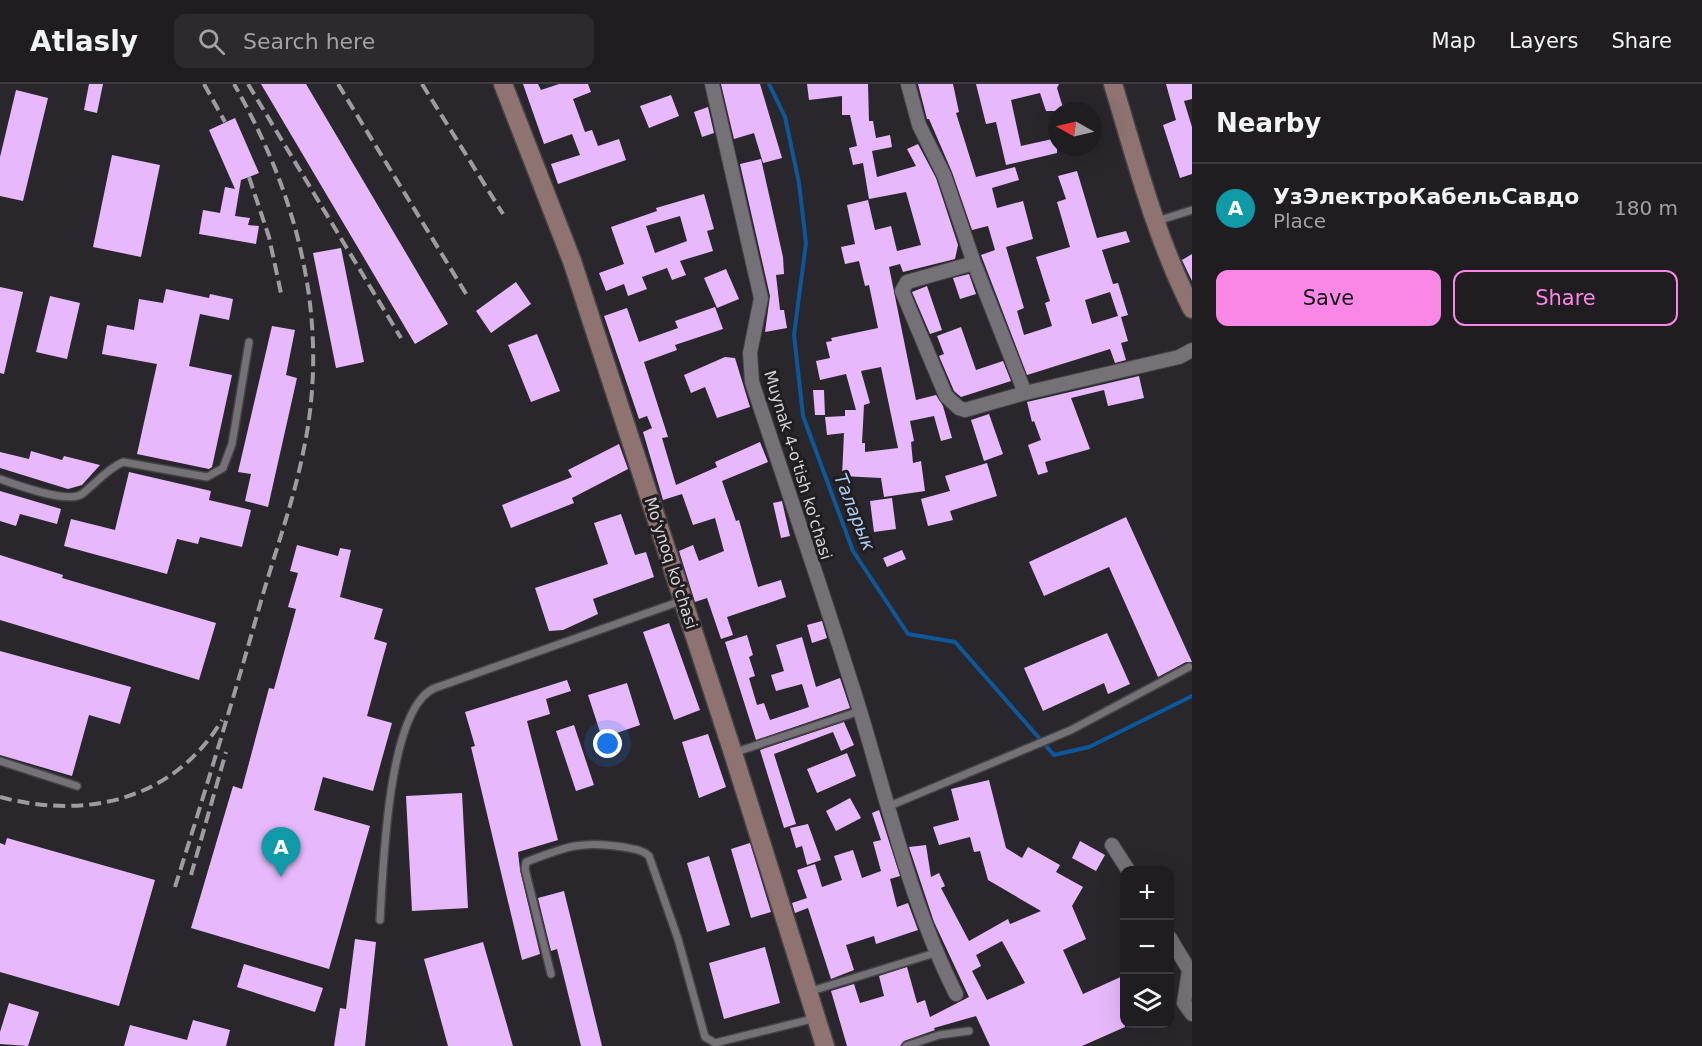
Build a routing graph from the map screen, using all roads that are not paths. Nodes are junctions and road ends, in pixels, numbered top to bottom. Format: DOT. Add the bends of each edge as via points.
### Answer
graph roads {
  1 [pos="503,84"];
  2 [pos="712,84"];
  3 [pos="908,84"];
  4 [pos="1113,84"];
  5 [pos="1192,210"];
  6 [pos="1155,222"];
  7 [pos="974,263"];
  8 [pos="1192,309"];
  9 [pos="249,342"];
  10 [pos="1192,350"];
  11 [pos="1025,393"];
  12 [pos="0,479"];
  13 [pos="684,600"];
  14 [pos="1189,668"];
  15 [pos="860,711"];
  16 [pos="733,753"];
  17 [pos="0,761"];
  18 [pos="77,786"];
  19 [pos="887,807"];
  20 [pos="1112,845"];
  21 [pos="1125,866"];
  22 [pos="380,921"];
  23 [pos="1174,945"];
  24 [pos="935,953"];
  25 [pos="551,974"];
  26 [pos="808,992"];
  27 [pos="956,994"];
  28 [pos="1192,1014"];
  29 [pos="816,1018"];
  30 [pos="969,1031"];
  31 [pos="825,1046"];
  32 [pos="906,1046"];
  1 -- 13 [label="street, Moʻynoq ko'chasi" via="565,241"];
  2 -- 15 [label="street, Muynak 4-o'tish ko'chasi" via="761,298 750,353 752,382"];
  3 -- 7 [label="street" via="919,125 944,175"];
  4 -- 6 [label="street"];
  5 -- 6 [label="lane"];
  6 -- 8 [label="street"];
  7 -- 11 [label="street"];
  7 -- 11 [label="street" via="907,282 902,291 946,396 959,408 965,410"];
  9 -- 12 [label="lane" via="232,444 223,468 207,477 123,462 79,496 69,497"];
  10 -- 11 [label="street" via="1179,357"];
  13 -- 16 [label="street, Moʻynoq ko'chasi"];
  13 -- 22 [label="lane" via="435,688 419,698 409,717 387,810"];
  14 -- 19 [label="lane" via="1047,740"];
  15 -- 16 [label="lane"];
  15 -- 19 [label="street, Muynak 4-o'tish ko'chasi"];
  16 -- 26 [label="street, Moʻynoq ko'chasi"];
  17 -- 18 [label="lane"];
  19 -- 24 [label="street, Muynak 4-o'tish ko'chasi"];
  20 -- 21 [label="street"];
  23 -- 28 [label="street" via="1189,970 1184,1003"];
  24 -- 26 [label="lane"];
  24 -- 27 [label="street, Muynak 4-o'tish ko'chasi"];
  25 -- 29 [label="lane" via="526,862 573,844 598,843 641,850 650,856 705,1037 716,1043"];
  26 -- 29 [label="street, Moʻynoq ko'chasi"];
  29 -- 31 [label="street, Moʻynoq ko'chasi"];
  30 -- 32 [label="lane" via="939,1035"];
}
